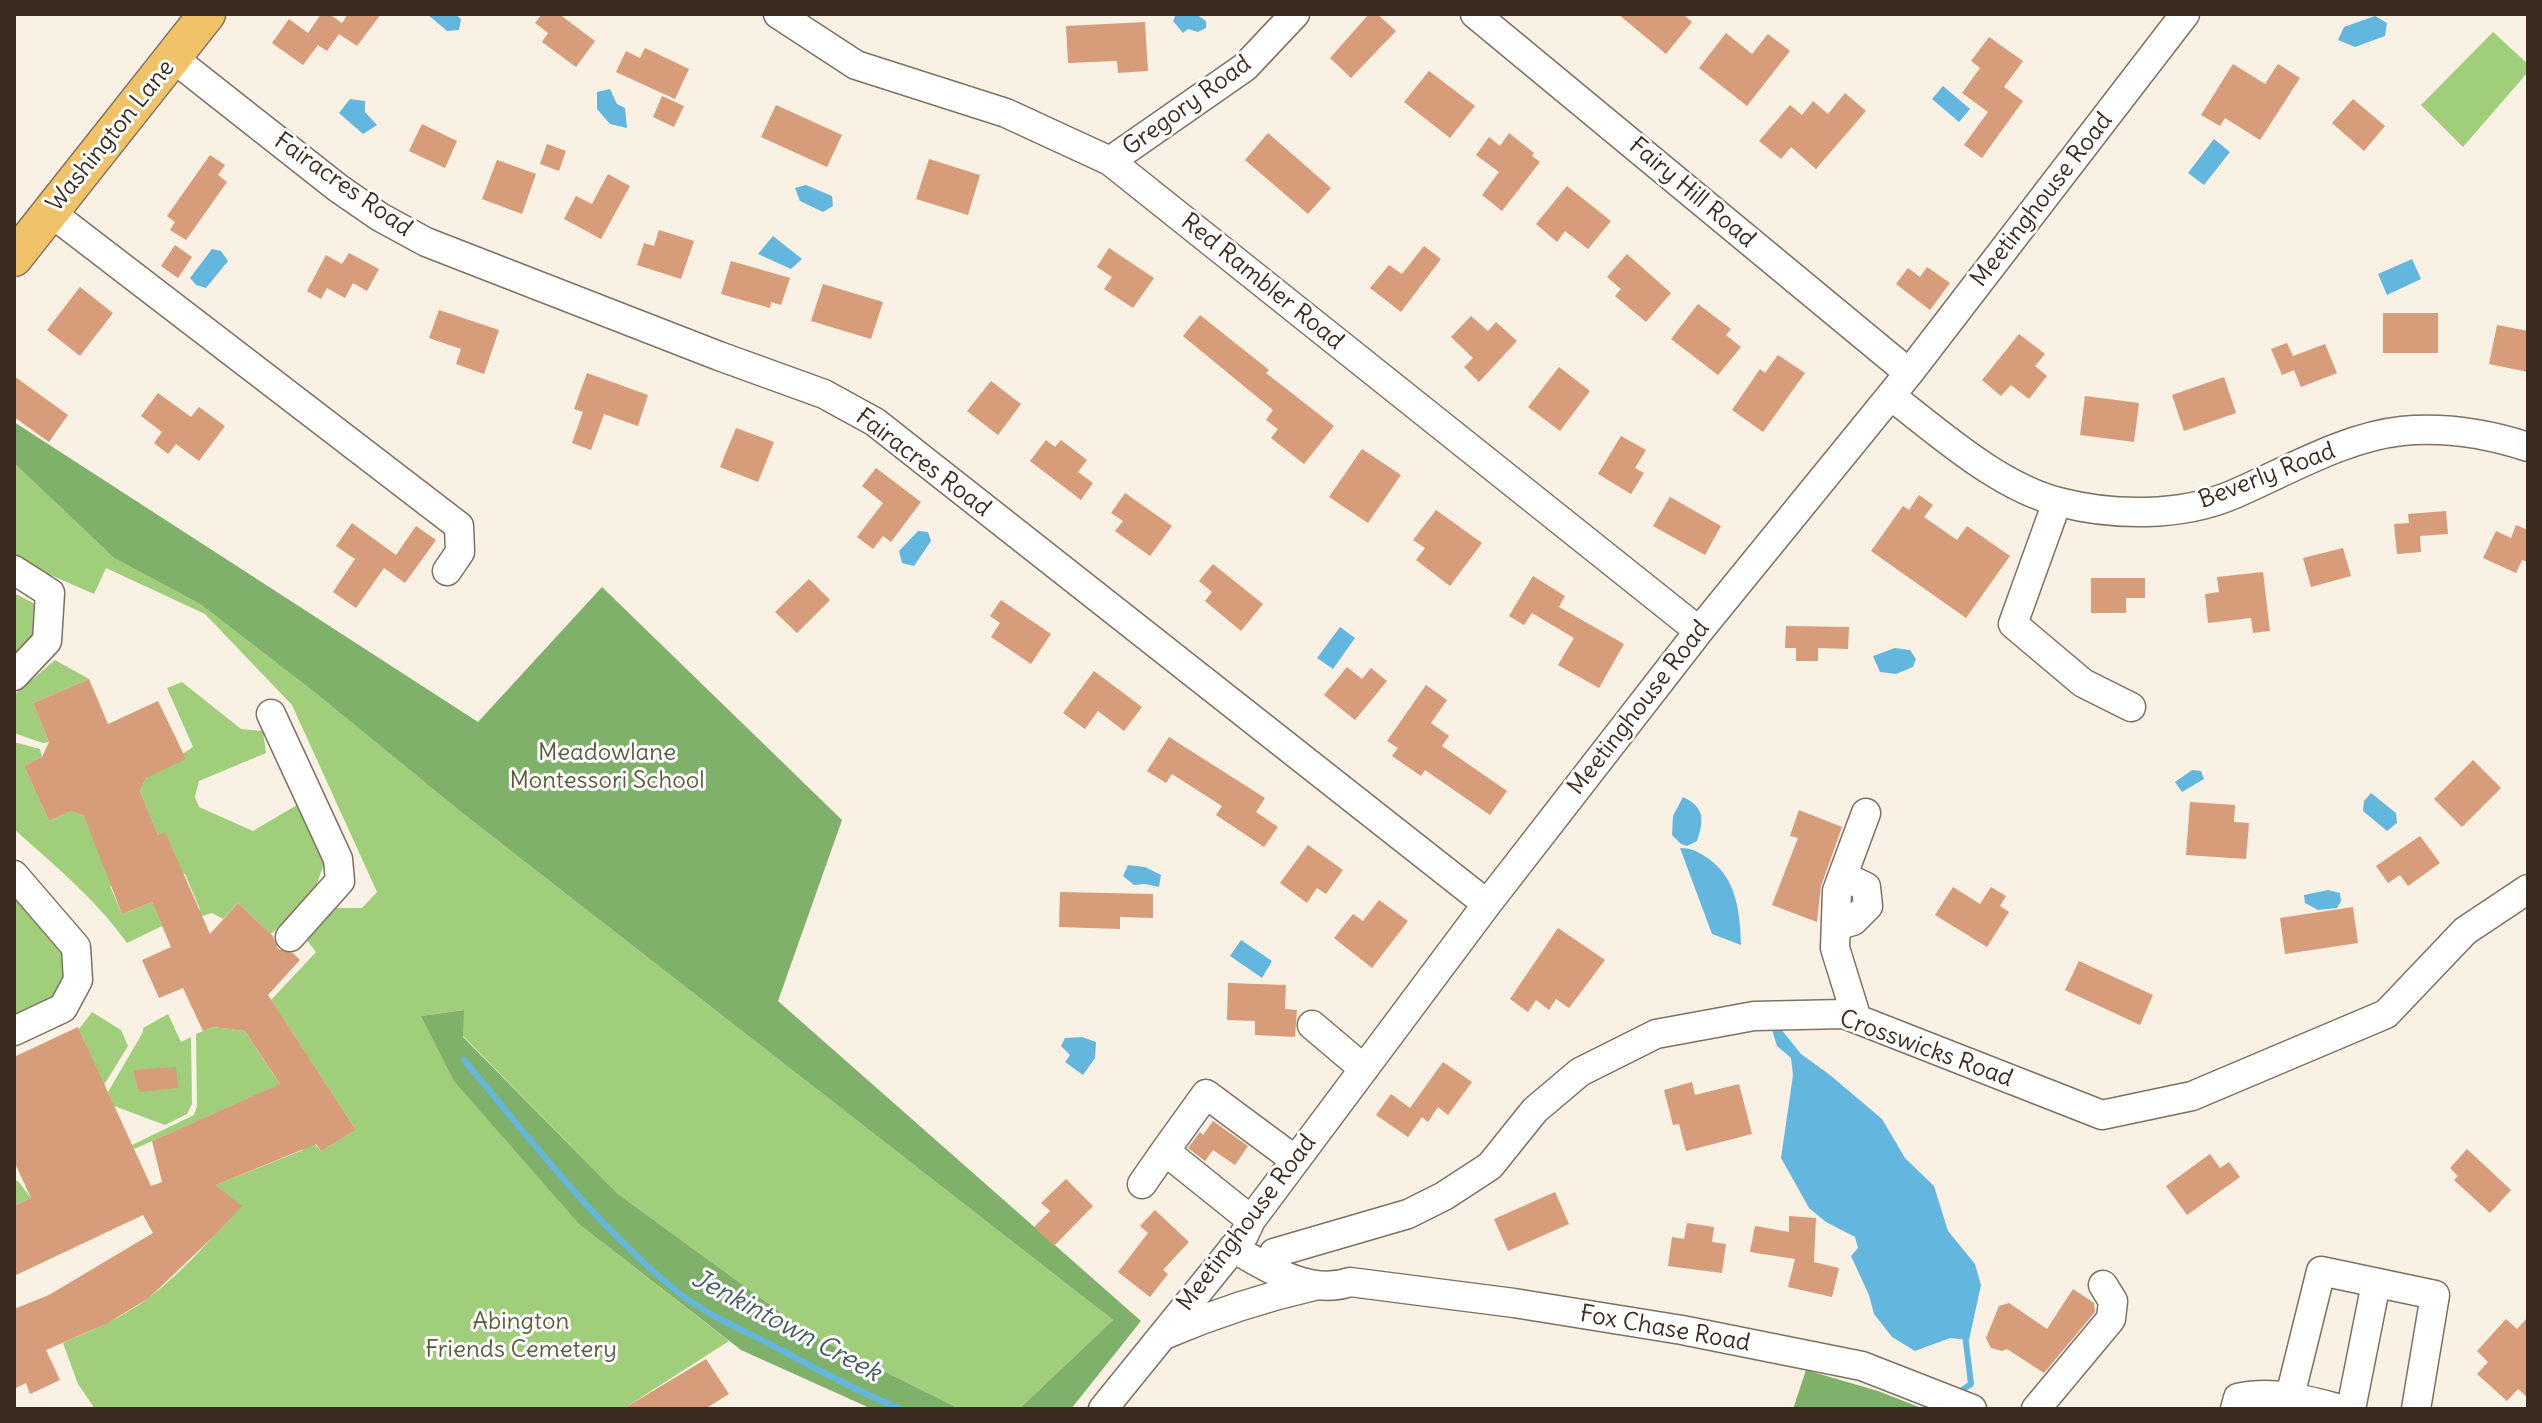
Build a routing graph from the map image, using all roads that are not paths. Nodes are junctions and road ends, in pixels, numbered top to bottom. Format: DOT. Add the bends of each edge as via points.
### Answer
graph roads {
  1 [pos="207,14"];
  2 [pos="778,14"];
  3 [pos="1295,14"];
  4 [pos="1475,14"];
  5 [pos="2185,14"];
  6 [pos="173,58"];
  7 [pos="1110,161"];
  8 [pos="50,212"];
  9 [pos="14,258"];
  10 [pos="1909,373"];
  11 [pos="1891,396"];
  12 [pos="2528,447"];
  13 [pos="2057,502"];
  14 [pos="14,570"];
  15 [pos="447,571"];
  16 [pos="1699,631"];
  17 [pos="14,676"];
  18 [pos="2131,707"];
  19 [pos="271,714"];
  20 [pos="1866,813"];
  21 [pos="14,875"];
  22 [pos="2528,889"];
  23 [pos="1487,904"];
  24 [pos="290,937"];
  25 [pos="1857,1019"];
  26 [pos="1312,1025"];
  27 [pos="14,1031"];
  28 [pos="1364,1069"];
  29 [pos="1165,1151"];
  30 [pos="1295,1160"];
  31 [pos="1142,1184"];
  32 [pos="1242,1234"];
  33 [pos="1287,1250"];
  34 [pos="1350,1282"];
  35 [pos="2376,1283"];
  36 [pos="1319,1285"];
  37 [pos="2103,1285"];
  38 [pos="1159,1337"];
  39 [pos="2290,1396"];
  40 [pos="1103,1409"];
  41 [pos="1972,1409"];
  42 [pos="2036,1409"];
  43 [pos="2235,1409"];
  44 [pos="2341,1409"];
  45 [pos="2351,1409"];
  46 [pos="2416,1409"];
  1 -- 6 [label="main road, Washington Lane"];
  2 -- 7 [label="street, Red Rambler Road" via="856,65 1006,113"];
  3 -- 7 [label="street, Gregory Road" via="1245,67"];
  4 -- 10 [label="street, Fairy Hill Road"];
  5 -- 10 [label="street, Meetinghouse Road"];
  6 -- 8 [label="main road, Washington Lane"];
  6 -- 23 [label="street, Fairacres Road" via="338,188 426,242 824,394 875,422"];
  7 -- 16 [label="street, Red Rambler Road"];
  8 -- 9 [label="main road, Washington Lane"];
  8 -- 15 [label="street" via="459,526 460,552"];
  10 -- 11 [label="street, Meetinghouse Road"];
  11 -- 13 [label="street, Beverly Road" via="1982,464"];
  11 -- 16 [label="street, Meetinghouse Road"];
  12 -- 13 [label="street, Beverly Road" via="2495,436 2401,431 2351,444 2196,505 2121,512"];
  13 -- 18 [label="street" via="2013,624 2083,683"];
  14 -- 17 [label="street" via="50,593 47,641"];
  16 -- 23 [label="street, Meetinghouse Road"];
  19 -- 24 [label="street" via="338,859 340,881"];
  20 -- 25 [label="street" via="1843,876 1866,887 1868,906 1853,921 1836,926 1835,948"];
  21 -- 27 [label="street" via="76,947 78,980 63,1008"];
  22 -- 25 [label="street, Crosswicks Road" via="2465,931 2386,1014 2192,1096 2102,1115"];
  23 -- 28 [label="street, Meetinghouse Road"];
  25 -- 33 [label="street, Crosswicks Road" via="1844,1014 1754,1016 1656,1034 1580,1072 1535,1110 1490,1166 1444,1196 1408,1214"];
  26 -- 28 [label="street"];
  28 -- 30 [label="street, Meetinghouse Road"];
  29 -- 30 [label="street" via="1206,1094"];
  29 -- 31 [label="street"];
  29 -- 32 [label="street"];
  30 -- 32 [label="street, Meetinghouse Road"];
  32 -- 33 [label="street, Fox Chase Road"];
  32 -- 36 [label="street, Fox Chase Road" via="1289,1278"];
  32 -- 38 [label="street, Meetinghouse Road"];
  33 -- 34 [label="street, Fox Chase Road" via="1304,1267 1335,1271"];
  34 -- 36 [label="street, Fox Chase Road"];
  34 -- 41 [label="street, Fox Chase Road" via="1682,1330 1862,1366"];
  35 -- 39 [label="street" via="2321,1271"];
  35 -- 45 [label="street"];
  35 -- 46 [label="street" via="2435,1295"];
  36 -- 38 [label="street, Fox Chase Road" via="1243,1304"];
  37 -- 42 [label="street" via="2113,1301 2111,1319"];
  38 -- 40 [label="street, Meetinghouse Road"];
  39 -- 43 [label="street" via="2238,1398"];
  39 -- 44 [label="street"];
}
